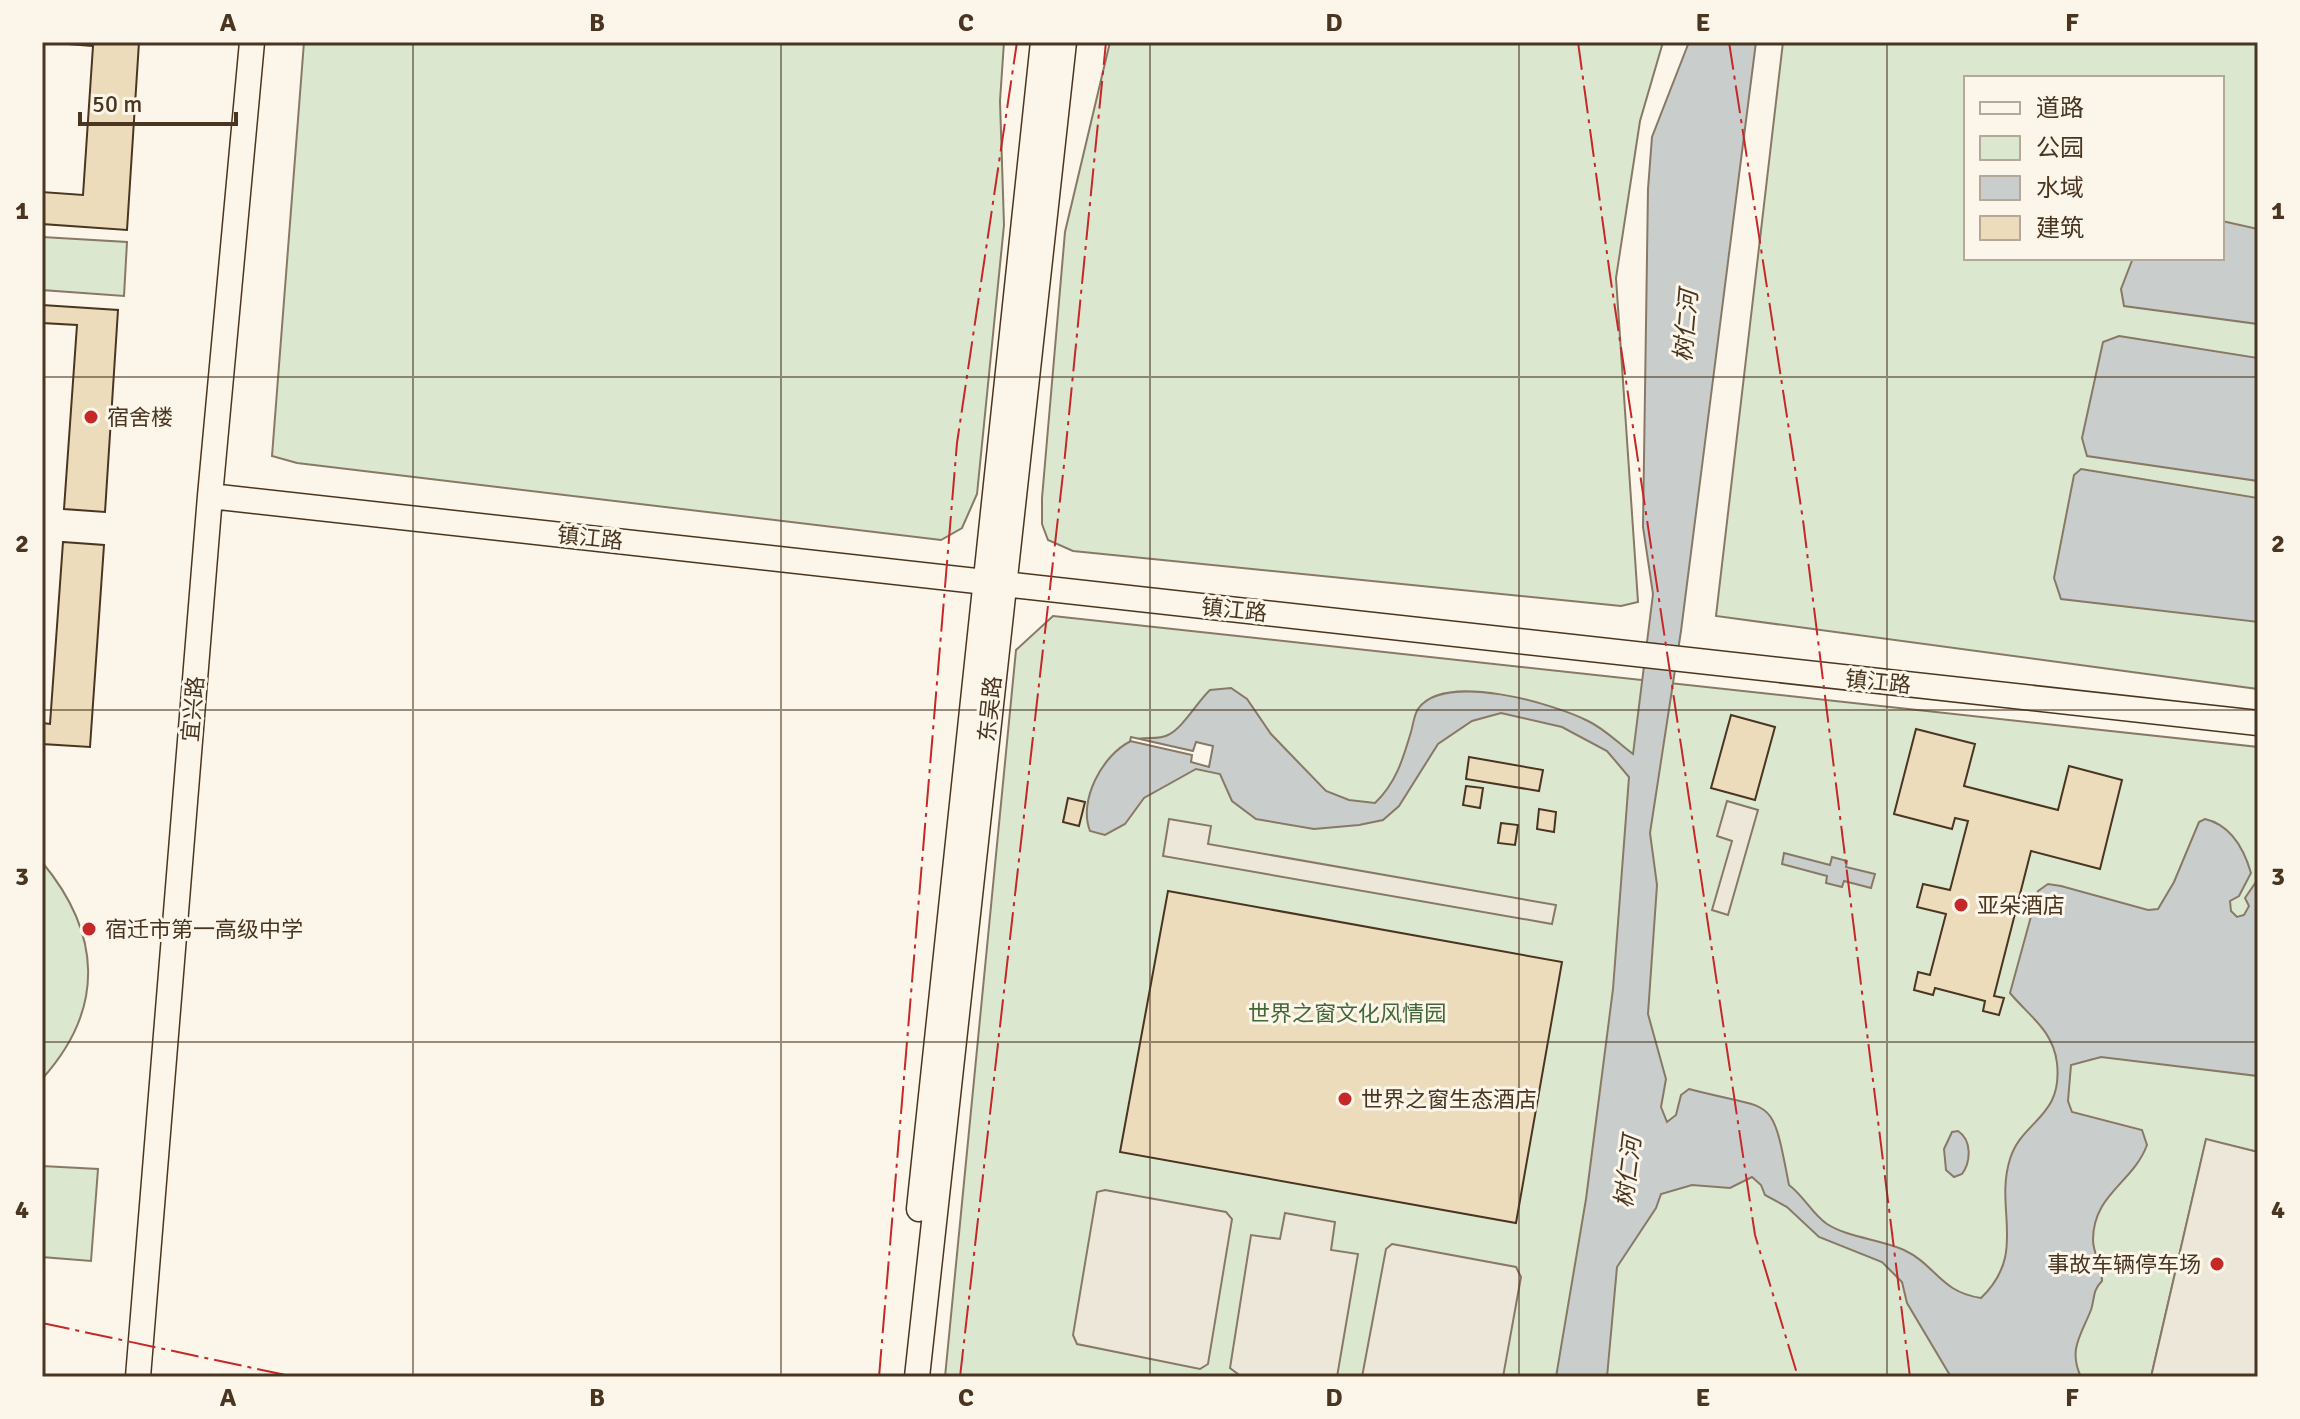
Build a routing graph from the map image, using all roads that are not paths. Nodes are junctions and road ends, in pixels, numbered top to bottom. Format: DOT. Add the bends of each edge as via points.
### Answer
graph roads {
  1 [pos="252,42"];
  2 [pos="1043,42"];
  3 [pos="1064,42"];
  4 [pos="210,496"];
  5 [pos="993,583"];
  6 [pos="2258,723"];
  7 [pos="138,1377"];
  8 [pos="901,1377"];
  9 [pos="917,1377"];
  1 -- 4 [label="street, 宜兴路"];
  2 -- 5 [label="street, 东吴路"];
  3 -- 5 [label="street, 东吴路"];
  4 -- 5 [label="street, 镇江路"];
  4 -- 7 [label="street, 宜兴路"];
  5 -- 6 [label="street, 镇江路"];
  5 -- 8 [label="street, 东吴路"];
  5 -- 9 [label="street, 东吴路"];
}
